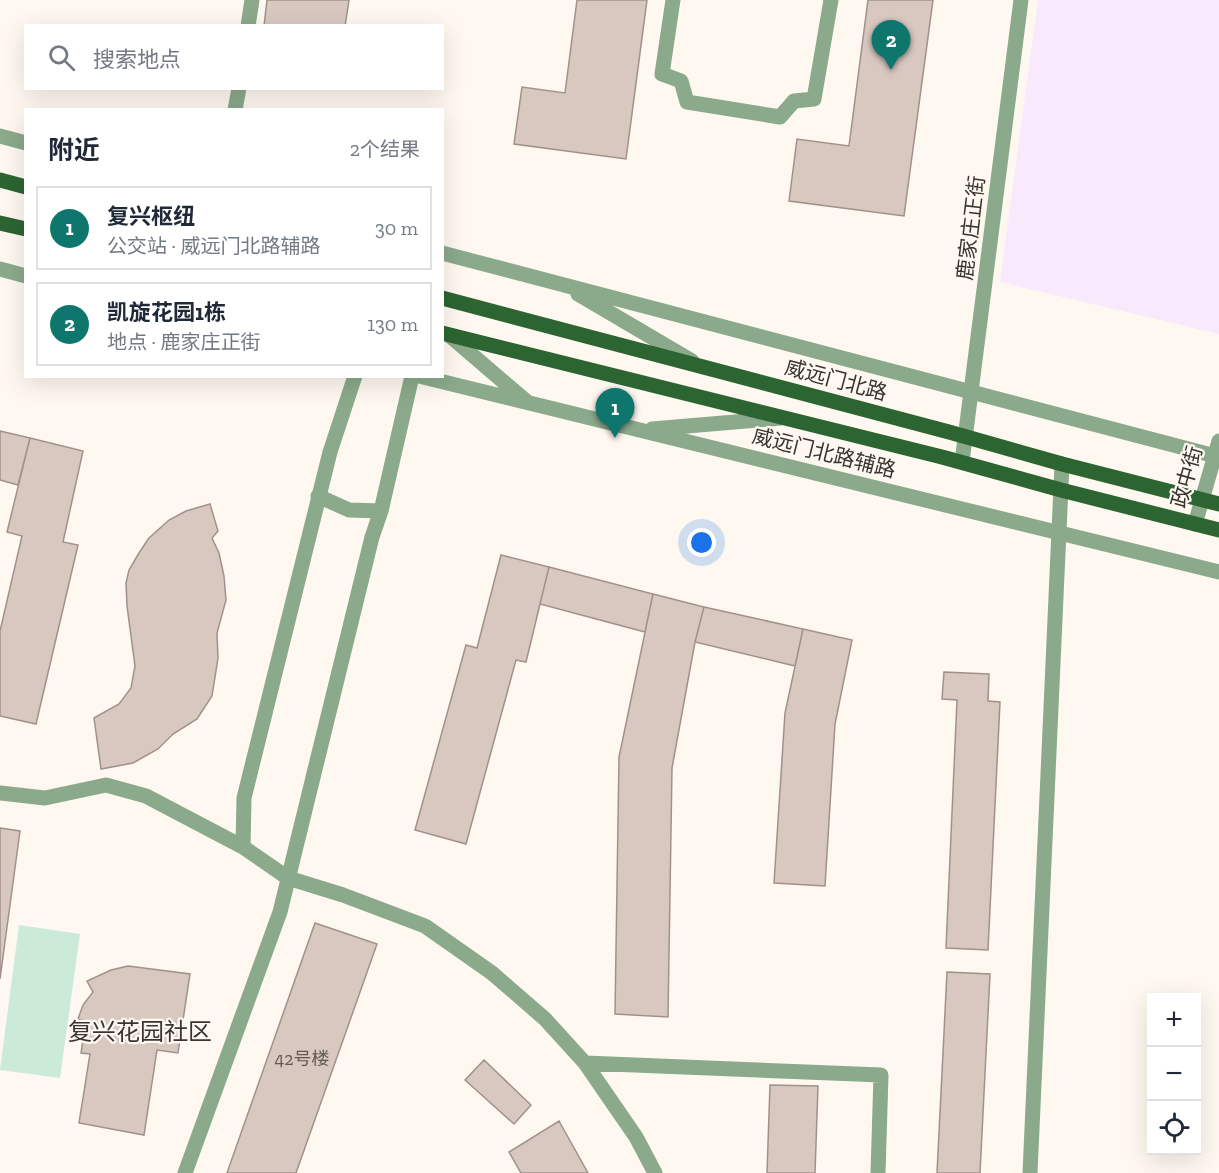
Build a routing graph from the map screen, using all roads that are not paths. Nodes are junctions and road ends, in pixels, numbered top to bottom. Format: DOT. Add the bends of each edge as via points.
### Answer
graph roads {
  1 [pos="252,0"];
  2 [pos="673,0"];
  3 [pos="831,0"];
  4 [pos="1022,0"];
  5 [pos="248,24"];
  6 [pos="239,90"];
  7 [pos="235,108"];
  8 [pos="0,136"];
  9 [pos="24,142"];
  10 [pos="0,180"];
  11 [pos="24,186"];
  12 [pos="0,223"];
  13 [pos="24,229"];
  14 [pos="444,254"];
  15 [pos="0,269"];
  16 [pos="24,275"];
  17 [pos="561,284"];
  18 [pos="444,299"];
  19 [pos="446,334"];
  20 [pos="699,366"];
  21 [pos="354,378"];
  22 [pos="412,378"];
  23 [pos="427,378"];
  24 [pos="971,392"];
  25 [pos="528,403"];
  26 [pos="784,418"];
  27 [pos="640,430"];
  28 [pos="965,436"];
  29 [pos="1219,441"];
  30 [pos="1217,457"];
  31 [pos="962,462"];
  32 [pos="1062,464"];
  33 [pos="1061,490"];
  34 [pos="318,496"];
  35 [pos="1201,500"];
  36 [pos="1219,504"];
  37 [pos="381,511"];
  38 [pos="1195,524"];
  39 [pos="1219,530"];
  40 [pos="1059,532"];
  41 [pos="1219,572"];
  42 [pos="0,793"];
  43 [pos="243,846"];
  44 [pos="288,878"];
  45 [pos="585,1063"];
  46 [pos="185,1173"];
  47 [pos="655,1173"];
  48 [pos="878,1173"];
  49 [pos="1030,1173"];
  1 -- 5 [label="street"];
  2 -- 3 [label="street" via="662,74 681,81 687,102 780,117 794,101 814,99"];
  4 -- 24 [label="street, 鹿家庄正街"];
  6 -- 7 [label="street"];
  8 -- 9 [label="street"];
  10 -- 11 [label="main road"];
  12 -- 13 [label="main road"];
  14 -- 17 [label="street"];
  15 -- 16 [label="street"];
  17 -- 20 [label="street"];
  17 -- 24 [label="street"];
  18 -- 20 [label="main road, 威远门北路"];
  19 -- 25 [label="street"];
  19 -- 26 [label="main road"];
  20 -- 28 [label="main road, 威远门北路"];
  21 -- 34 [label="street"];
  22 -- 37 [label="street"];
  23 -- 25 [label="street, 威远门北路辅路"];
  24 -- 28 [label="street, 鹿家庄正街"];
  24 -- 30 [label="street"];
  25 -- 27 [label="street, 威远门北路辅路"];
  26 -- 27 [label="street"];
  26 -- 31 [label="main road"];
  27 -- 40 [label="street, 威远门北路辅路"];
  28 -- 31 [label="street, 鹿家庄正街"];
  28 -- 32 [label="main road, 威远门北路"];
  29 -- 30 [label="street, 政中街"];
  30 -- 35 [label="street, 政中街"];
  31 -- 33 [label="main road"];
  32 -- 33 [label="street"];
  32 -- 35 [label="main road, 威远门北路"];
  33 -- 38 [label="main road"];
  33 -- 40 [label="street"];
  34 -- 37 [label="street" via="349,510"];
  34 -- 43 [label="street" via="244,798"];
  35 -- 36 [label="main road, 威远门北路"];
  35 -- 38 [label="street, 政中街"];
  37 -- 44 [label="street"];
  38 -- 39 [label="main road"];
  40 -- 41 [label="street, 威远门北路辅路"];
  40 -- 49 [label="street"];
  42 -- 43 [label="street" via="45,798 106,785 146,796"];
  43 -- 44 [label="street"];
  44 -- 45 [label="street" via="426,926 492,973 545,1019"];
  44 -- 46 [label="street" via="280,912"];
  45 -- 47 [label="street" via="636,1137"];
  45 -- 48 [label="street" via="882,1076"];
}
